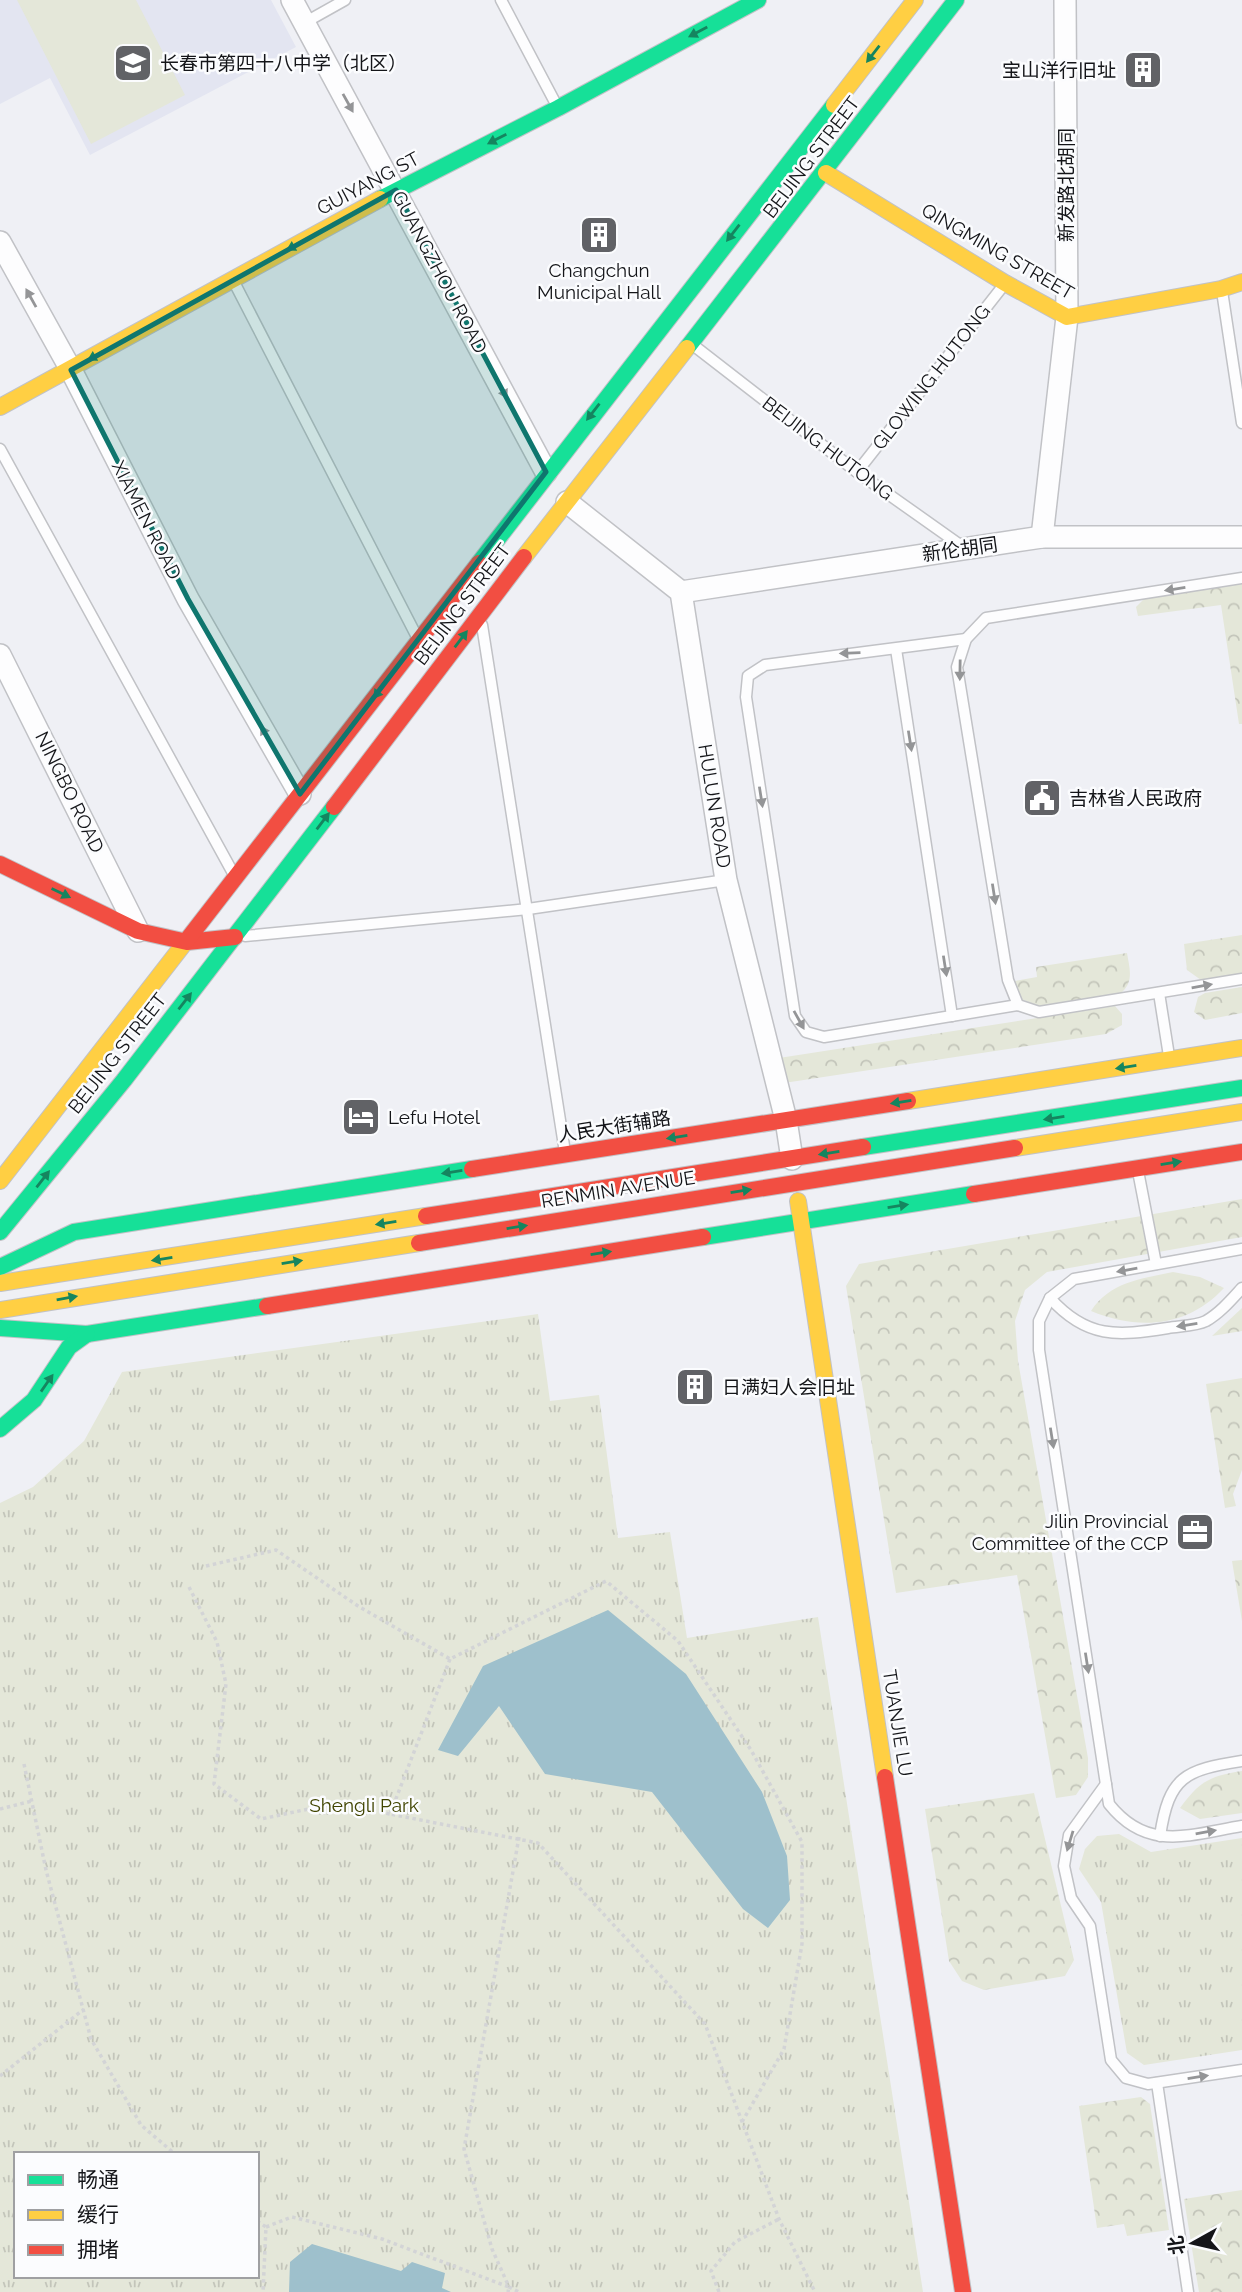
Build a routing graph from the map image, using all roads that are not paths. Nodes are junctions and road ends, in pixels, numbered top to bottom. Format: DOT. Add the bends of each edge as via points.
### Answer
graph roads {
  1 [pos="292,0"];
  2 [pos="345,0"];
  3 [pos="501,0"];
  4 [pos="758,0"];
  5 [pos="915,0"];
  6 [pos="956,0"];
  7 [pos="1065,0"];
  8 [pos="304,23"];
  9 [pos="558,108"];
  10 [pos="826,173"];
  11 [pos="396,190"];
  12 [pos="0,242"];
  13 [pos="232,280"];
  14 [pos="1242,282"];
  15 [pos="1005,283"];
  16 [pos="1221,289"];
  17 [pos="1067,317"];
  18 [pos="692,344"];
  19 [pos="71,370"];
  20 [pos="0,407"];
  21 [pos="1242,423"];
  22 [pos="0,449"];
  23 [pos="546,472"];
  24 [pos="857,472"];
  25 [pos="567,502"];
  26 [pos="1042,537"];
  27 [pos="1242,537"];
  28 [pos="965,548"];
  29 [pos="1242,578"];
  30 [pos="681,592"];
  31 [pos="481,614"];
  32 [pos="966,639"];
  33 [pos="419,640"];
  34 [pos="896,649"];
  35 [pos="0,655"];
  36 [pos="300,794"];
  37 [pos="0,864"];
  38 [pos="236,878"];
  39 [pos="726,880"];
  40 [pos="528,909"];
  41 [pos="138,931"];
  42 [pos="235,937"];
  43 [pos="187,943"];
  44 [pos="1242,979"];
  45 [pos="1159,993"];
  46 [pos="1018,1005"];
  47 [pos="952,1016"];
  48 [pos="1242,1048"];
  49 [pos="1170,1060"];
  50 [pos="1242,1088"];
  51 [pos="1242,1112"];
  52 [pos="786,1120"];
  53 [pos="1242,1152"];
  54 [pos="566,1154"];
  55 [pos="792,1159"];
  56 [pos="1138,1168"];
  57 [pos="0,1181"];
  58 [pos="796,1183"];
  59 [pos="801,1221"];
  60 [pos="0,1232"];
  61 [pos="1242,1250"];
  62 [pos="1156,1264"];
  63 [pos="0,1267"];
  64 [pos="0,1283"];
  65 [pos="1242,1288"];
  66 [pos="1050,1298"];
  67 [pos="0,1310"];
  68 [pos="0,1328"];
  69 [pos="87,1334"];
  70 [pos="0,1429"];
  71 [pos="1242,1761"];
  72 [pos="1106,1784"];
  73 [pos="1242,1826"];
  74 [pos="1160,1836"];
  75 [pos="1242,2070"];
  76 [pos="1157,2083"];
  77 [pos="963,2292"];
  78 [pos="1188,2292"];
  1 -- 8 [label="street, GUANGZHOU ROAD"];
  2 -- 8 [label="lane"];
  3 -- 9 [label="lane"];
  4 -- 9 [label="main road, GUIYANG ST, one-way"];
  5 -- 23 [label="main road, BEIJING STREET, one-way"];
  6 -- 10 [label="main road, BEIJING STREET"];
  7 -- 17 [label="street, 新发路北胡同"];
  8 -- 11 [label="street, GUANGZHOU ROAD, one-way"];
  9 -- 11 [label="main road, GUIYANG ST, one-way"];
  10 -- 15 [label="main road, QINGMING STREET"];
  10 -- 18 [label="main road, BEIJING STREET"];
  11 -- 13 [label="main road, GUIYANG ST, one-way"];
  11 -- 23 [label="street, GUANGZHOU ROAD, one-way"];
  19 -- 12 [label="street, XIAMEN ROAD, one-way"];
  13 -- 19 [label="main road, GUIYANG ST, one-way"];
  13 -- 33 [label="lane"];
  14 -- 16 [label="main road, QINGMING STREET"];
  15 -- 17 [label="main road, QINGMING STREET"];
  15 -- 24 [label="lane, GLOWING HUTONG"];
  16 -- 17 [label="main road, QINGMING STREET"];
  16 -- 21 [label="lane"];
  17 -- 26 [label="street, 新发路北胡同"];
  18 -- 24 [label="lane, BEIJING HUTONG"];
  18 -- 25 [label="main road, BEIJING STREET"];
  19 -- 20 [label="main road, GUIYANG ST"];
  36 -- 19 [label="street, XIAMEN ROAD, one-way" via="188,599"];
  22 -- 38 [label="lane"];
  23 -- 33 [label="main road, BEIJING STREET"];
  24 -- 28 [label="lane, BEIJING HUTONG"];
  25 -- 30 [label="street"];
  25 -- 31 [label="main road, BEIJING STREET"];
  26 -- 27 [label="street, 新伦胡同"];
  26 -- 28 [label="street, 新伦胡同"];
  28 -- 30 [label="street, 新伦胡同"];
  29 -- 32 [label="lane, one-way" via="986,618"];
  30 -- 39 [label="street, HULUN ROAD"];
  31 -- 40 [label="lane"];
  42 -- 31 [label="main road, BEIJING STREET, one-way"];
  32 -- 34 [label="lane"];
  32 -- 46 [label="lane, one-way" via="957,667 1008,980"];
  33 -- 36 [label="main road, BEIJING STREET, one-way"];
  34 -- 47 [label="lane, one-way"];
  34 -- 47 [label="lane, one-way" via="765,665 748,677 746,697 794,1016 806,1032 824,1037"];
  35 -- 41 [label="street, NINGBO ROAD"];
  36 -- 38 [label="main road, BEIJING STREET"];
  37 -- 41 [label="main road, one-way"];
  38 -- 43 [label="main road, BEIJING STREET"];
  39 -- 40 [label="lane"];
  39 -- 52 [label="street, HULUN ROAD"];
  40 -- 42 [label="lane"];
  40 -- 54 [label="lane"];
  41 -- 43 [label="main road"];
  42 -- 43 [label="main road"];
  60 -- 42 [label="main road, BEIJING STREET, one-way"];
  43 -- 57 [label="main road, BEIJING STREET"];
  45 -- 44 [label="lane, one-way"];
  45 -- 46 [label="lane" via="1039,1012"];
  45 -- 49 [label="lane"];
  46 -- 47 [label="lane"];
  48 -- 49 [label="main road, 人民大街辅路"];
  49 -- 52 [label="main road, 人民大街辅路, one-way"];
  50 -- 55 [label="main road, RENMIN AVENUE, one-way"];
  51 -- 58 [label="main road, RENMIN AVENUE"];
  52 -- 54 [label="main road, 人民大街辅路, one-way"];
  52 -- 55 [label="street, HULUN ROAD"];
  56 -- 53 [label="main road, one-way"];
  54 -- 63 [label="main road, 人民大街辅路, one-way" via="74,1232"];
  55 -- 58 [label="main road, TUANJIE LU"];
  55 -- 64 [label="main road, RENMIN AVENUE, one-way"];
  59 -- 56 [label="main road, one-way"];
  56 -- 62 [label="lane"];
  58 -- 59 [label="main road, TUANJIE LU"];
  67 -- 58 [label="main road, RENMIN AVENUE, one-way"];
  69 -- 59 [label="main road, one-way"];
  59 -- 77 [label="main road, TUANJIE LU"];
  61 -- 62 [label="lane"];
  62 -- 66 [label="lane, one-way" via="1074,1279"];
  65 -- 66 [label="lane, one-way" via="1203,1322 1138,1332 1101,1332 1068,1318"];
  66 -- 72 [label="lane, one-way" via="1039,1321 1039,1350"];
  68 -- 69 [label="main road"];
  70 -- 69 [label="main road, one-way" via="34,1400 69,1347"];
  71 -- 74 [label="lane" via="1199,1768 1177,1785 1164,1807"];
  72 -- 74 [label="lane" via="1109,1804 1124,1822"];
  72 -- 76 [label="lane, one-way" via="1069,1835 1064,1866 1071,1898 1090,1926 1111,2060 1126,2078"];
  74 -- 73 [label="lane, one-way"];
  76 -- 75 [label="lane, one-way"];
  76 -- 78 [label="lane"];
}
